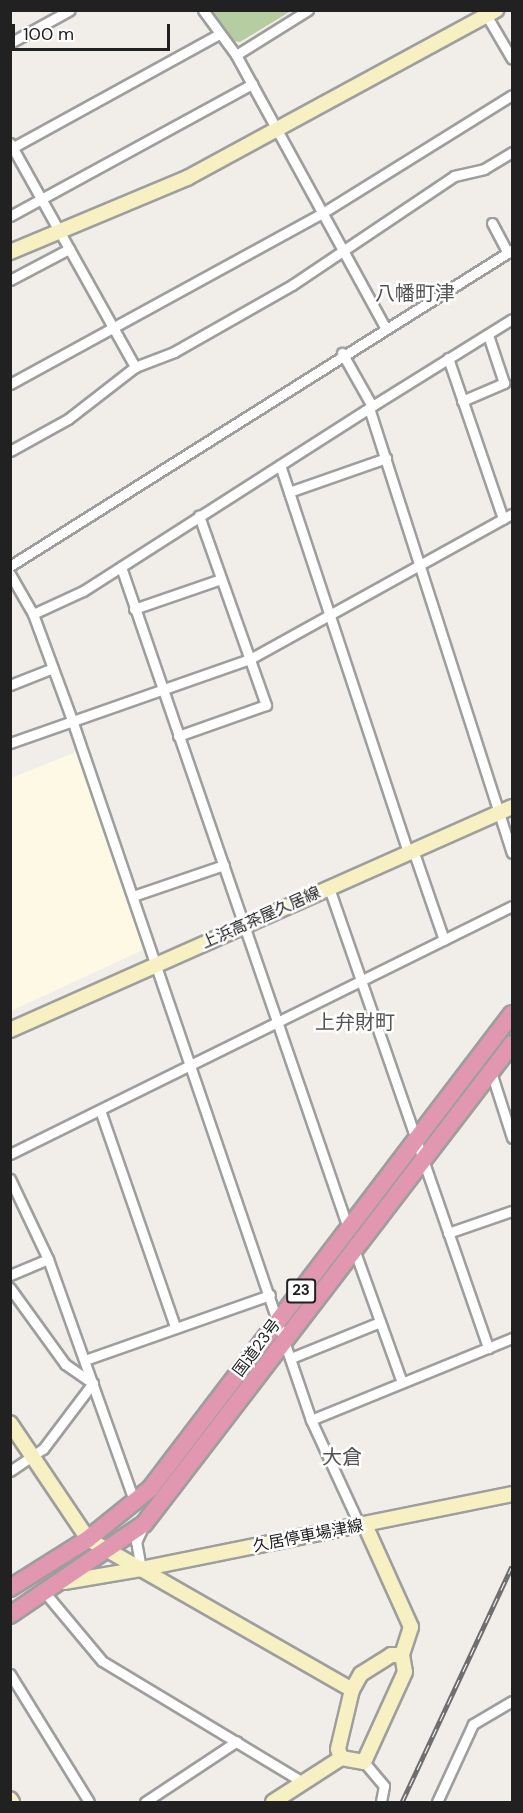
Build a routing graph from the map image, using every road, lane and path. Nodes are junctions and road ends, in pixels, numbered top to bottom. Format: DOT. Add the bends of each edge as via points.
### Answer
graph roads {
  1 [pos="70,10"];
  2 [pos="203,10"];
  3 [pos="308,10"];
  4 [pos="489,12"];
  5 [pos="219,34"];
  6 [pos="10,43"];
  7 [pos="236,55"];
  8 [pos="513,59"];
  9 [pos="252,84"];
  10 [pos="513,95"];
  11 [pos="278,129"];
  12 [pos="11,146"];
  13 [pos="513,152"];
  14 [pos="41,199"];
  15 [pos="324,212"];
  16 [pos="10,216"];
  17 [pos="492,223"];
  18 [pos="60,234"];
  19 [pos="69,249"];
  20 [pos="510,251"];
  21 [pos="10,252"];
  22 [pos="345,252"];
  23 [pos="10,280"];
  24 [pos="513,319"];
  25 [pos="385,327"];
  26 [pos="114,328"];
  27 [pos="488,334"];
  28 [pos="342,353"];
  29 [pos="448,358"];
  30 [pos="135,368"];
  31 [pos="10,384"];
  32 [pos="462,401"];
  33 [pos="370,407"];
  34 [pos="10,451"];
  35 [pos="386,458"];
  36 [pos="280,465"];
  37 [pos="289,492"];
  38 [pos="513,514"];
  39 [pos="199,516"];
  40 [pos="503,519"];
  41 [pos="421,562"];
  42 [pos="10,566"];
  43 [pos="121,567"];
  44 [pos="10,574"];
  45 [pos="221,579"];
  46 [pos="134,609"];
  47 [pos="33,614"];
  48 [pos="331,614"];
  49 [pos="250,659"];
  50 [pos="53,668"];
  51 [pos="10,685"];
  52 [pos="162,689"];
  53 [pos="72,720"];
  54 [pos="178,736"];
  55 [pos="10,743"];
  56 [pos="506,810"];
  57 [pos="411,851"];
  58 [pos="513,853"];
  59 [pos="224,865"];
  60 [pos="329,888"];
  61 [pos="133,896"];
  62 [pos="513,906"];
  63 [pos="244,926"];
  64 [pos="444,940"];
  65 [pos="156,965"];
  66 [pos="361,981"];
  67 [pos="513,1014"];
  68 [pos="277,1023"];
  69 [pos="10,1030"];
  70 [pos="513,1044"];
  71 [pos="191,1066"];
  72 [pos="491,1072"];
  73 [pos="100,1110"];
  74 [pos="513,1138"];
  75 [pos="417,1141"];
  76 [pos="10,1154"];
  77 [pos="423,1160"];
  78 [pos="10,1179"];
  79 [pos="513,1211"];
  80 [pos="348,1228"];
  81 [pos="448,1233"];
  82 [pos="354,1250"];
  83 [pos="48,1259"];
  84 [pos="10,1275"];
  85 [pos="10,1288"];
  86 [pos="270,1295"];
  87 [pos="279,1320"];
  88 [pos="380,1323"];
  89 [pos="175,1327"];
  90 [pos="513,1338"];
  91 [pos="285,1339"];
  92 [pos="488,1348"];
  93 [pos="291,1358"];
  94 [pos="85,1360"];
  95 [pos="402,1382"];
  96 [pos="93,1383"];
  97 [pos="311,1420"];
  98 [pos="10,1424"];
  99 [pos="34,1456"];
  100 [pos="10,1471"];
  101 [pos="513,1494"];
  102 [pos="135,1504"];
  103 [pos="144,1524"];
  104 [pos="362,1526"];
  105 [pos="88,1539"];
  106 [pos="106,1553"];
  107 [pos="141,1569"];
  108 [pos="64,1582"];
  109 [pos="10,1588"];
  110 [pos="46,1594"];
  111 [pos="10,1616"];
  112 [pos="402,1655"];
  113 [pos="10,1674"];
  114 [pos="352,1689"];
  115 [pos="513,1701"];
  116 [pos="237,1741"];
  117 [pos="341,1758"];
  118 [pos="364,1762"];
  119 [pos="304,1783"];
  120 [pos="89,1803"];
  121 [pos="145,1803"];
  122 [pos="273,1803"];
  123 [pos="381,1803"];
  124 [pos="437,1803"];
  1 -- 6 [label="street"];
  2 -- 5 [label="street"];
  3 -- 7 [label="street"];
  4 -- 8 [label="street"];
  4 -- 11 [label="street"];
  5 -- 7 [label="street"];
  5 -- 12 [label="street"];
  7 -- 9 [label="street"];
  9 -- 11 [label="street"];
  9 -- 14 [label="street"];
  10 -- 15 [label="street"];
  11 -- 15 [label="street"];
  11 -- 18 [label="street" via="151,195"];
  12 -- 14 [label="street"];
  13 -- 22 [label="street" via="484,169 446,181"];
  14 -- 16 [label="street"];
  14 -- 18 [label="street"];
  15 -- 22 [label="street"];
  15 -- 26 [label="street"];
  17 -- 20 [label="street"];
  18 -- 19 [label="street"];
  18 -- 21 [label="street"];
  19 -- 23 [label="street"];
  19 -- 26 [label="street"];
  20 -- 25 [label="street"];
  22 -- 25 [label="street"];
  22 -- 30 [label="street" via="226,324"];
  24 -- 27 [label="street"];
  25 -- 28 [label="street"];
  26 -- 30 [label="street"];
  26 -- 31 [label="street"];
  27 -- 29 [label="street"];
  27 -- 32 [label="street" via="504,383"];
  28 -- 33 [label="street"];
  28 -- 42 [label="street"];
  29 -- 32 [label="street"];
  29 -- 33 [label="street"];
  30 -- 34 [label="street" via="68,419"];
  32 -- 40 [label="street"];
  33 -- 35 [label="street"];
  33 -- 36 [label="street"];
  35 -- 37 [label="street"];
  35 -- 41 [label="street"];
  36 -- 37 [label="street"];
  36 -- 39 [label="street"];
  37 -- 48 [label="street"];
  38 -- 40 [label="street"];
  39 -- 43 [label="street"];
  39 -- 45 [label="street"];
  40 -- 41 [label="street"];
  41 -- 48 [label="street"];
  41 -- 56 [label="street"];
  43 -- 46 [label="street"];
  43 -- 47 [label="street"];
  44 -- 47 [label="street"];
  45 -- 46 [label="street"];
  45 -- 49 [label="street"];
  46 -- 52 [label="street"];
  47 -- 50 [label="street"];
  48 -- 49 [label="street"];
  48 -- 57 [label="street"];
  49 -- 52 [label="street"];
  49 -- 54 [label="street" via="266,705"];
  50 -- 51 [label="street"];
  50 -- 53 [label="street"];
  52 -- 53 [label="street"];
  52 -- 54 [label="street"];
  53 -- 55 [label="street"];
  53 -- 61 [label="street"];
  54 -- 59 [label="street"];
  56 -- 57 [label="street, 上浜高茶屋久居線"];
  56 -- 58 [label="street"];
  57 -- 60 [label="street, 上浜高茶屋久居線"];
  57 -- 64 [label="street"];
  59 -- 61 [label="street"];
  59 -- 63 [label="street"];
  60 -- 63 [label="street, 上浜高茶屋久居線"];
  60 -- 66 [label="street"];
  61 -- 65 [label="street"];
  62 -- 64 [label="street"];
  63 -- 65 [label="street, 上浜高茶屋久居線"];
  63 -- 68 [label="street"];
  64 -- 66 [label="street"];
  65 -- 69 [label="street, 上浜高茶屋久居線"];
  65 -- 71 [label="street"];
  66 -- 68 [label="street"];
  66 -- 75 [label="street"];
  67 -- 75 [label="highway, 国道23号 / 23"];
  68 -- 71 [label="street"];
  68 -- 80 [label="street"];
  70 -- 72 [label="highway, 国道23号 / 23"];
  71 -- 73 [label="street"];
  71 -- 86 [label="street"];
  72 -- 74 [label="street"];
  72 -- 77 [label="highway, 国道23号 / 23"];
  73 -- 76 [label="street"];
  73 -- 89 [label="street"];
  75 -- 77 [label="street"];
  75 -- 80 [label="highway, 国道23号 / 23"];
  77 -- 81 [label="street"];
  77 -- 82 [label="highway, 国道23号 / 23"];
  78 -- 83 [label="street"];
  79 -- 81 [label="street"];
  80 -- 87 [label="highway, 国道23号 / 23"];
  81 -- 92 [label="street"];
  82 -- 88 [label="street"];
  82 -- 91 [label="highway, 国道23号 / 23"];
  83 -- 84 [label="street"];
  83 -- 94 [label="street"];
  85 -- 96 [label="street" via="65,1364"];
  86 -- 87 [label="street"];
  86 -- 89 [label="street"];
  87 -- 91 [label="street"];
  87 -- 102 [label="highway, 国道23号 / 23"];
  88 -- 93 [label="street"];
  88 -- 95 [label="street"];
  89 -- 94 [label="street"];
  90 -- 92 [label="street"];
  91 -- 93 [label="street"];
  91 -- 103 [label="highway, 国道23号 / 23"];
  92 -- 95 [label="street"];
  93 -- 97 [label="street"];
  94 -- 96 [label="street"];
  95 -- 97 [label="street"];
  96 -- 99 [label="street"];
  96 -- 102 [label="street"];
  97 -- 104 [label="street"];
  98 -- 99 [label="street"];
  99 -- 100 [label="street"];
  99 -- 105 [label="street"];
  101 -- 104 [label="street, 久居停車場津線"];
  102 -- 105 [label="highway, 国道23号 / 23"];
  103 -- 106 [label="highway, 国道23号 / 23"];
  103 -- 107 [label="street" via="136,1542"];
  104 -- 107 [label="street, 久居停車場津線"];
  104 -- 112 [label="street" via="411,1627"];
  105 -- 106 [label="street"];
  105 -- 109 [label="highway, 国道23号 / 23"];
  106 -- 107 [label="street"];
  106 -- 108 [label="highway, 国道23号 / 23"];
  107 -- 108 [label="street, 久居停車場津線"];
  107 -- 114 [label="street"];
  108 -- 110 [label="highway, 国道23号 / 23"];
  110 -- 111 [label="highway, 国道23号 / 23"];
  110 -- 116 [label="street" via="102,1661"];
  112 -- 114 [label="street" via="391,1655 361,1674"];
  112 -- 118 [label="street" via="405,1672"];
  113 -- 120 [label="street"];
  114 -- 117 [label="street" via="338,1749"];
  115 -- 124 [label="street" via="473,1724"];
  116 -- 119 [label="street"];
  116 -- 121 [label="street"];
  117 -- 118 [label="street"];
  117 -- 119 [label="street"];
  118 -- 123 [label="street" via="384,1786"];
  119 -- 122 [label="street"];
}
